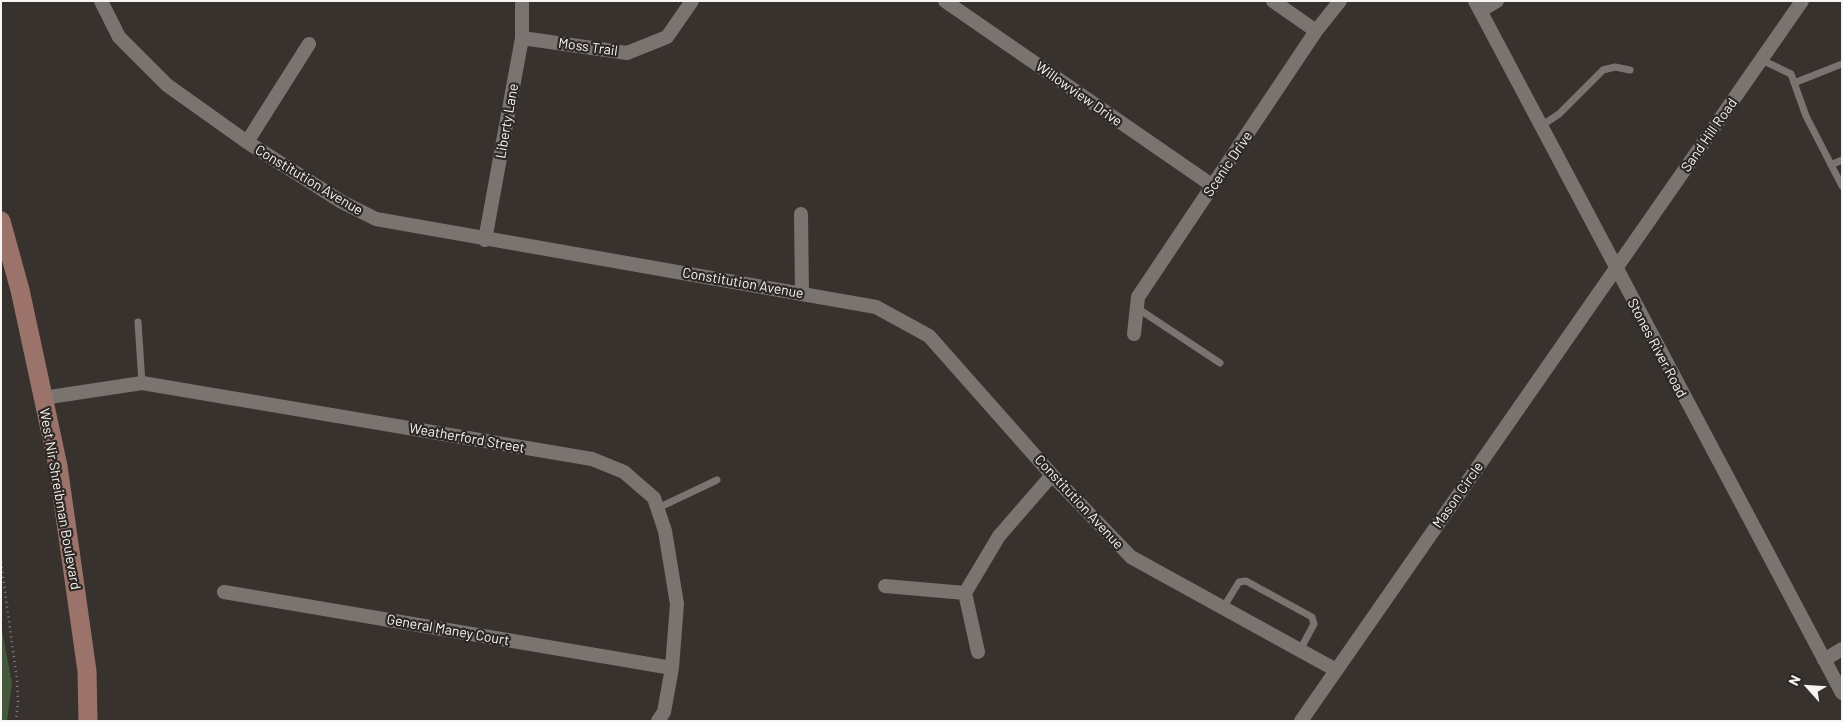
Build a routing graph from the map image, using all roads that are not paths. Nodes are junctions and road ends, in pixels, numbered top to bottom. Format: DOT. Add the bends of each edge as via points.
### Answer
graph roads {
  1 [pos="101,1"];
  2 [pos="522,1"];
  3 [pos="692,1"];
  4 [pos="945,1"];
  5 [pos="1273,1"];
  6 [pos="1340,1"];
  7 [pos="1497,1"];
  8 [pos="1802,1"];
  9 [pos="1478,6"];
  10 [pos="1316,31"];
  11 [pos="522,38"];
  12 [pos="309,44"];
  13 [pos="1762,60"];
  14 [pos="1842,64"];
  15 [pos="1630,70"];
  16 [pos="1794,83"];
  17 [pos="1540,126"];
  18 [pos="247,142"];
  19 [pos="1842,160"];
  20 [pos="1832,165"];
  21 [pos="1213,186"];
  22 [pos="1842,186"];
  23 [pos="801,214"];
  24 [pos="1,221"];
  25 [pos="485,240"];
  26 [pos="1616,269"];
  27 [pos="802,294"];
  28 [pos="1137,307"];
  29 [pos="138,322"];
  30 [pos="1134,334"];
  31 [pos="1220,363"];
  32 [pos="142,383"];
  33 [pos="44,398"];
  34 [pos="1052,475"];
  35 [pos="717,480"];
  36 [pos="658,508"];
  37 [pos="885,586"];
  38 [pos="224,592"];
  39 [pos="965,593"];
  40 [pos="1223,608"];
  41 [pos="1842,649"];
  42 [pos="1300,650"];
  43 [pos="978,652"];
  44 [pos="1824,660"];
  45 [pos="672,668"];
  46 [pos="1336,670"];
  47 [pos="1842,693"];
  48 [pos="88,721"];
  49 [pos="658,721"];
  50 [pos="1301,721"];
  1 -- 18 [label="street, Constitution Avenue" via="119,37 167,85"];
  2 -- 11 [label="street, Liberty Lane"];
  3 -- 11 [label="street, Moss Trail" via="667,37 627,53"];
  4 -- 21 [label="street, Willowview Drive"];
  5 -- 10 [label="street"];
  6 -- 10 [label="street, Scenic Drive"];
  7 -- 9 [label="street"];
  8 -- 13 [label="street, Sand Hill Road"];
  9 -- 17 [label="street, Stones River Road"];
  10 -- 21 [label="street, Scenic Drive"];
  11 -- 25 [label="street, Liberty Lane"];
  12 -- 18 [label="street"];
  13 -- 16 [label="lane" via="1792,74"];
  13 -- 26 [label="street, Sand Hill Road"];
  14 -- 16 [label="lane"];
  15 -- 17 [label="lane" via="1616,67 1603,70 1559,114"];
  16 -- 20 [label="lane" via="1806,116"];
  17 -- 26 [label="street, Stones River Road"];
  18 -- 25 [label="street, Constitution Avenue" via="342,202 376,219"];
  19 -- 20 [label="lane"];
  20 -- 22 [label="lane"];
  21 -- 28 [label="street, Scenic Drive" via="1138,297"];
  23 -- 27 [label="street"];
  24 -- 33 [label="main road, West Nir Shreibman Boulevard"];
  25 -- 27 [label="street, Constitution Avenue"];
  26 -- 44 [label="street, Stones River Road"];
  26 -- 46 [label="street, Mason Circle"];
  27 -- 34 [label="street, Constitution Avenue" via="876,307 929,336"];
  28 -- 30 [label="street, Scenic Drive"];
  28 -- 31 [label="lane"];
  29 -- 32 [label="lane"];
  32 -- 33 [label="street, Weatherford Street"];
  32 -- 36 [label="street, Weatherford Street" via="592,459 624,472 654,498"];
  33 -- 48 [label="main road, West Nir Shreibman Boulevard" via="58,466 86,662"];
  34 -- 39 [label="street" via="999,536"];
  34 -- 40 [label="street, Constitution Avenue" via="1131,557"];
  35 -- 36 [label="lane"];
  36 -- 45 [label="street, Weatherford Street" via="677,604"];
  37 -- 39 [label="street"];
  38 -- 45 [label="street, General Maney Court"];
  39 -- 43 [label="street"];
  40 -- 42 [label="street, Constitution Avenue"];
  40 -- 42 [label="lane" via="1239,582 1246,581 1312,617 1314,624"];
  41 -- 44 [label="street"];
  42 -- 46 [label="street, Constitution Avenue"];
  44 -- 47 [label="street, Stones River Road"];
  45 -- 49 [label="street, Weatherford Street" via="664,712"];
  46 -- 50 [label="street, Mason Circle"];
}
